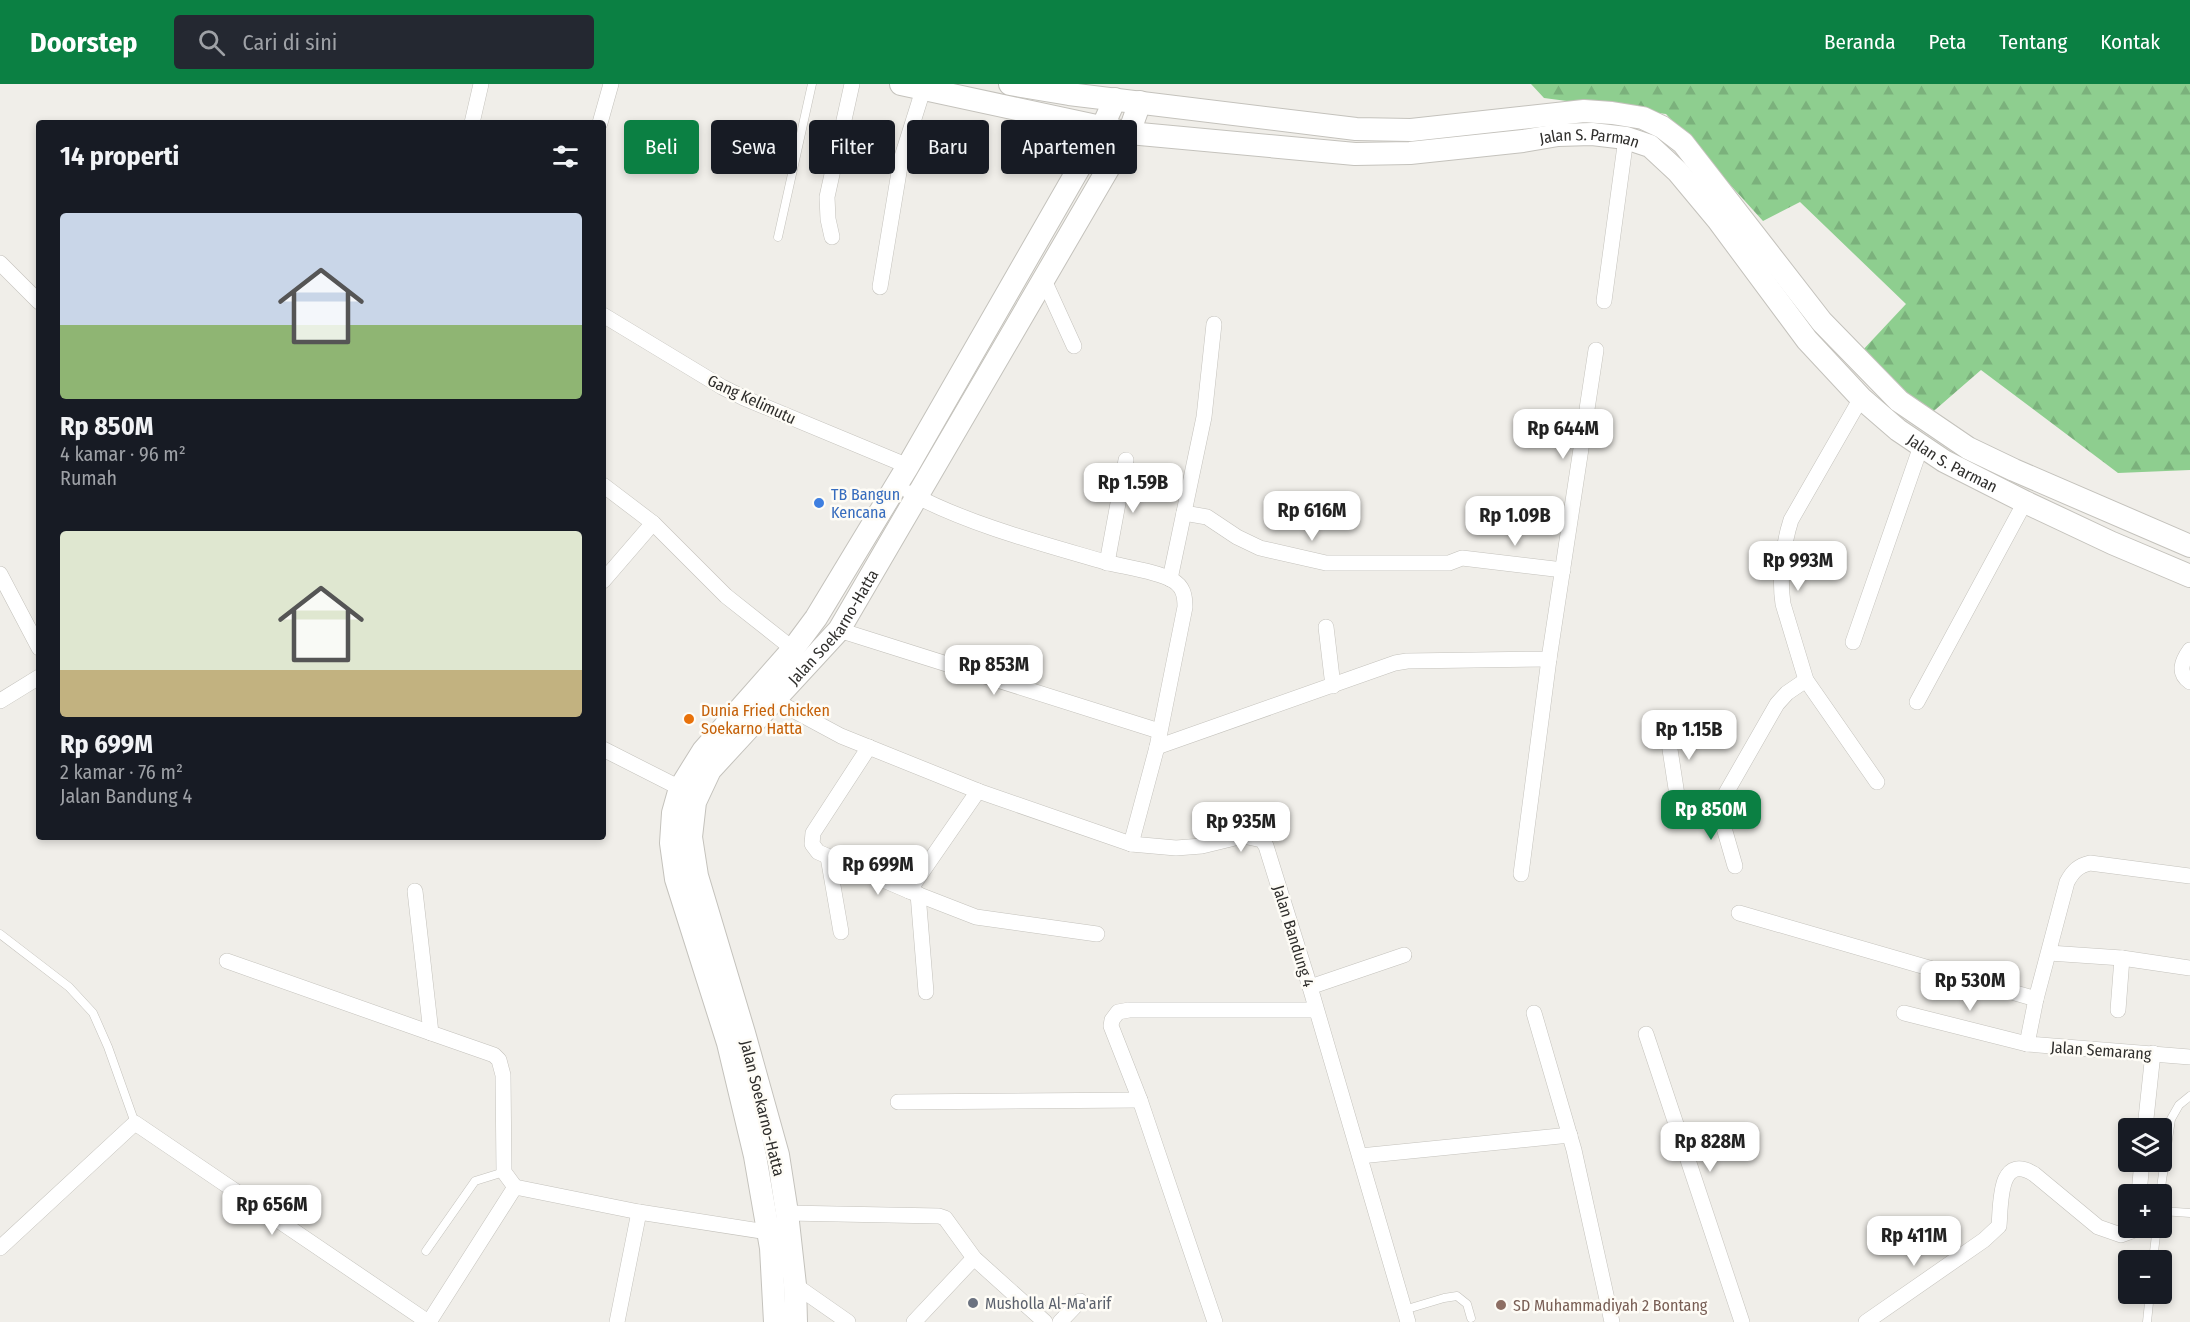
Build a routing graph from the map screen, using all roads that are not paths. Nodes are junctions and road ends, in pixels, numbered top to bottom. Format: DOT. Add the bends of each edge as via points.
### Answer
graph roads {
  1 [pos="481,84"];
  2 [pos="611,84"];
  3 [pos="812,84"];
  4 [pos="852,84"];
  5 [pos="901,84"];
  6 [pos="1010,84"];
  7 [pos="1069,89"];
  8 [pos="923,90"];
  9 [pos="1115,99"];
  10 [pos="1140,102"];
  11 [pos="473,120"];
  12 [pos="601,120"];
  13 [pos="1064,120"];
  14 [pos="1106,120"];
  15 [pos="1134,120"];
  16 [pos="1356,129"];
  17 [pos="1411,130"];
  18 [pos="1137,135"];
  19 [pos="1626,138"];
  20 [pos="1410,153"];
  21 [pos="1355,154"];
  22 [pos="1076,174"];
  23 [pos="1106,174"];
  24 [pos="778,237"];
  25 [pos="832,237"];
  26 [pos="0,263"];
  27 [pos="1044,280"];
  28 [pos="880,287"];
  29 [pos="36,299"];
  30 [pos="1604,301"];
  31 [pos="606,317"];
  32 [pos="1214,324"];
  33 [pos="1074,346"];
  34 [pos="1596,350"];
  35 [pos="1861,398"];
  36 [pos="1922,446"];
  37 [pos="1126,460"];
  38 [pos="908,466"];
  39 [pos="606,487"];
  40 [pos="906,491"];
  41 [pos="2025,502"];
  42 [pos="1184,513"];
  43 [pos="653,523"];
  44 [pos="2190,546"];
  45 [pos="1107,562"];
  46 [pos="0,574"];
  47 [pos="2190,576"];
  48 [pos="606,578"];
  49 [pos="1562,578"];
  50 [pos="1170,579"];
  51 [pos="1326,627"];
  52 [pos="839,630"];
  53 [pos="36,642"];
  54 [pos="1853,642"];
  55 [pos="793,649"];
  56 [pos="2190,650"];
  57 [pos="1549,659"];
  58 [pos="36,678"];
  59 [pos="1806,680"];
  60 [pos="2190,682"];
  61 [pos="1333,686"];
  62 [pos="0,701"];
  63 [pos="776,701"];
  64 [pos="1917,702"];
  65 [pos="1667,730"];
  66 [pos="1159,731"];
  67 [pos="869,747"];
  68 [pos="1157,747"];
  69 [pos="606,751"];
  70 [pos="1877,782"];
  71 [pos="680,788"];
  72 [pos="978,791"];
  73 [pos="1712,809"];
  74 [pos="1131,844"];
  75 [pos="828,857"];
  76 [pos="1736,866"];
  77 [pos="1521,874"];
  78 [pos="2190,876"];
  79 [pos="415,891"];
  80 [pos="914,893"];
  81 [pos="1739,913"];
  82 [pos="842,932"];
  83 [pos="0,934"];
  84 [pos="1097,934"];
  85 [pos="2049,954"];
  86 [pos="1404,955"];
  87 [pos="2122,958"];
  88 [pos="227,961"];
  89 [pos="2190,968"];
  90 [pos="1310,987"];
  91 [pos="926,992"];
  92 [pos="2036,999"];
  93 [pos="1316,1010"];
  94 [pos="2118,1010"];
  95 [pos="1534,1013"];
  96 [pos="1904,1013"];
  97 [pos="431,1033"];
  98 [pos="1646,1034"];
  99 [pos="2028,1037"];
  100 [pos="2153,1053"];
  101 [pos="2190,1057"];
  102 [pos="2190,1096"];
  103 [pos="1140,1100"];
  104 [pos="898,1102"];
  105 [pos="2146,1118"];
  106 [pos="135,1123"];
  107 [pos="1570,1135"];
  108 [pos="1359,1156"];
  109 [pos="504,1172"];
  110 [pos="2161,1184"];
  111 [pos="515,1187"];
  112 [pos="639,1212"];
  113 [pos="2172,1212"];
  114 [pos="787,1213"];
  115 [pos="2190,1213"];
  116 [pos="2118,1234"];
  117 [pos="776,1243"];
  118 [pos="0,1248"];
  119 [pos="426,1251"];
  120 [pos="974,1258"];
  121 [pos="795,1285"];
  122 [pos="1080,1300"];
  123 [pos="2149,1304"];
  124 [pos="1406,1316"];
  125 [pos="1471,1318"];
  126 [pos="428,1322"];
  127 [pos="618,1322"];
  128 [pos="774,1322"];
  129 [pos="796,1322"];
  130 [pos="848,1322"];
  131 [pos="914,1322"];
  132 [pos="1045,1322"];
  133 [pos="1060,1322"];
  134 [pos="1215,1322"];
  135 [pos="1612,1322"];
  136 [pos="1742,1322"];
  137 [pos="1866,1322"];
  138 [pos="2147,1322"];
  1 -- 11 [label="street"];
  2 -- 12 [label="street"];
  3 -- 24 [label="lane"];
  4 -- 25 [label="street" via="827,197"];
  5 -- 8 [label="main road, Jalan S. Parman"];
  6 -- 7 [label="main road, Jalan S. Parman"];
  7 -- 9 [label="main road, Jalan S. Parman"];
  8 -- 13 [label="main road, Jalan S. Parman"];
  8 -- 28 [label="street" via="901,160"];
  9 -- 10 [label="main road, Jalan S. Parman"];
  9 -- 14 [label="main road, Jalan Soekarno-Hatta"];
  10 -- 15 [label="main road, Jalan Soekarno-Hatta"];
  10 -- 16 [label="main road, Jalan S. Parman"];
  16 -- 17 [label="main road, Jalan S. Parman"];
  16 -- 21 [label="main road"];
  17 -- 20 [label="main road"];
  17 -- 44 [label="main road, Jalan S. Parman" via="1584,111 1643,118 1662,127 1683,143 1822,322 1899,401 1968,448"];
  18 -- 21 [label="main road, Jalan S. Parman"];
  19 -- 20 [label="main road, Jalan S. Parman" via="1558,135"];
  19 -- 30 [label="street"];
  19 -- 35 [label="main road, Jalan S. Parman" via="1650,146 1678,172 1807,340"];
  20 -- 21 [label="main road, Jalan S. Parman"];
  22 -- 38 [label="main road, Jalan Soekarno-Hatta"];
  23 -- 27 [label="main road, Jalan Soekarno-Hatta"];
  26 -- 29 [label="street"];
  27 -- 33 [label="street"];
  27 -- 40 [label="main road, Jalan Soekarno-Hatta"];
  31 -- 38 [label="street, Gang Kelimutu" via="744,398"];
  32 -- 42 [label="street" via="1204,417"];
  34 -- 49 [label="street"];
  35 -- 36 [label="main road, Jalan S. Parman"];
  35 -- 59 [label="street" via="1787,532 1781,592"];
  36 -- 41 [label="main road, Jalan S. Parman"];
  36 -- 54 [label="street"];
  37 -- 45 [label="street"];
  38 -- 40 [label="main road, Jalan Soekarno-Hatta"];
  39 -- 43 [label="street"];
  40 -- 45 [label="street" via="984,525"];
  40 -- 52 [label="main road, Jalan Soekarno-Hatta"];
  40 -- 55 [label="main road, Jalan Soekarno-Hatta"];
  41 -- 47 [label="main road, Jalan S. Parman"];
  41 -- 64 [label="street"];
  42 -- 49 [label="street" via="1207,517 1260,548 1326,562 1456,560"];
  42 -- 50 [label="street"];
  43 -- 48 [label="street"];
  43 -- 55 [label="street" via="726,596"];
  45 -- 50 [label="street"];
  46 -- 53 [label="street"];
  49 -- 57 [label="street"];
  50 -- 66 [label="street" via="1180,585 1185,607"];
  51 -- 61 [label="street"];
  52 -- 63 [label="main road, Jalan Soekarno-Hatta"];
  52 -- 66 [label="street"];
  55 -- 71 [label="main road, Jalan Soekarno-Hatta" via="704,751"];
  56 -- 60 [label="street" via="2182,665"];
  57 -- 61 [label="street" via="1407,661"];
  57 -- 77 [label="street"];
  58 -- 62 [label="street"];
  59 -- 70 [label="street"];
  59 -- 73 [label="street" via="1777,704"];
  61 -- 68 [label="street"];
  63 -- 67 [label="street, Jalan Bandung 4"];
  63 -- 114 [label="main road, Jalan Soekarno-Hatta" via="710,770 695,802 690,837 697,876 777,1155"];
  65 -- 73 [label="street" via="1679,808"];
  66 -- 68 [label="street"];
  67 -- 72 [label="street, Jalan Bandung 4"];
  67 -- 75 [label="street" via="813,833 814,848"];
  68 -- 74 [label="street"];
  69 -- 71 [label="street"];
  71 -- 117 [label="main road, Jalan Soekarno-Hatta" via="671,843 676,879 728,1042"];
  72 -- 74 [label="street, Jalan Bandung 4"];
  72 -- 80 [label="street"];
  73 -- 76 [label="street"];
  74 -- 90 [label="street, Jalan Bandung 4" via="1176,848 1243,836 1262,840"];
  75 -- 80 [label="street"];
  75 -- 82 [label="street"];
  78 -- 85 [label="street" via="2090,863 2080,866 2067,882"];
  79 -- 97 [label="street"];
  80 -- 84 [label="street" via="976,917"];
  80 -- 91 [label="street"];
  81 -- 92 [label="street"];
  83 -- 106 [label="lane" via="69,987 93,1013"];
  85 -- 87 [label="street"];
  85 -- 92 [label="street"];
  86 -- 90 [label="street"];
  87 -- 89 [label="street"];
  87 -- 94 [label="street"];
  88 -- 97 [label="street"];
  90 -- 93 [label="street, Jalan Bandung 4"];
  92 -- 99 [label="street"];
  93 -- 103 [label="street" via="1118,1012 1111,1026"];
  93 -- 108 [label="street, Jalan Bandung 4"];
  95 -- 107 [label="street"];
  96 -- 99 [label="street, Jalan Semarang"];
  97 -- 109 [label="street" via="494,1054 499,1060 503,1075"];
  98 -- 136 [label="street"];
  99 -- 100 [label="street, Jalan Semarang"];
  100 -- 101 [label="street, Jalan Semarang"];
  100 -- 105 [label="street"];
  102 -- 110 [label="lane" via="2171,1119"];
  103 -- 104 [label="street"];
  103 -- 134 [label="street"];
  106 -- 118 [label="street"];
  106 -- 126 [label="street"];
  107 -- 108 [label="street"];
  107 -- 135 [label="street"];
  108 -- 124 [label="street, Jalan Bandung 4"];
  109 -- 111 [label="street"];
  109 -- 119 [label="lane" via="475,1181"];
  111 -- 112 [label="street"];
  111 -- 126 [label="street"];
  112 -- 117 [label="street"];
  112 -- 127 [label="street"];
  113 -- 115 [label="lane"];
  114 -- 117 [label="main road, Jalan Soekarno-Hatta"];
  114 -- 120 [label="street" via="939,1216 949,1221"];
  116 -- 137 [label="street" via="2098,1227 2025,1169 2016,1169 2003,1183 1999,1226"];
  117 -- 121 [label="main road, Jalan Soekarno-Hatta"];
  117 -- 128 [label="main road, Jalan Soekarno-Hatta"];
  120 -- 131 [label="street"];
  120 -- 132 [label="street"];
  121 -- 129 [label="main road, Jalan Soekarno-Hatta"];
  121 -- 130 [label="street"];
  122 -- 133 [label="street"];
  123 -- 138 [label="lane"];
  124 -- 125 [label="lane" via="1457,1296 1467,1304"];
}
